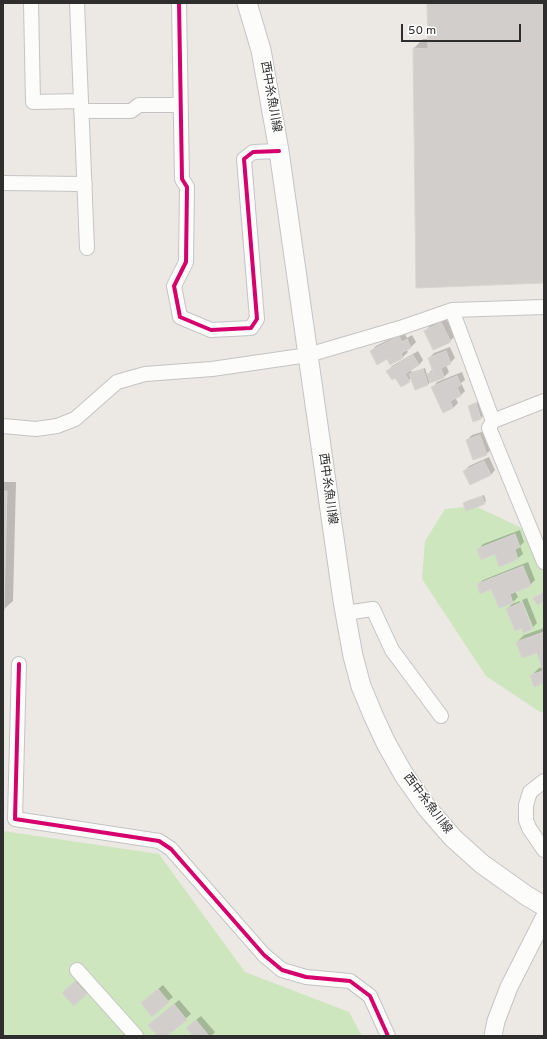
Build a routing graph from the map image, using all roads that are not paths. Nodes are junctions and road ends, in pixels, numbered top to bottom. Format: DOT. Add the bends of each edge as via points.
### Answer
graph roads {
  1 [pos="31,3"];
  2 [pos="77,3"];
  3 [pos="180,3"];
  4 [pos="247,3"];
  5 [pos="181,105"];
  6 [pos="81,106"];
  7 [pos="279,151"];
  8 [pos="3,183"];
  9 [pos="84,184"];
  10 [pos="87,248"];
  11 [pos="452,310"];
  12 [pos="543,310"];
  13 [pos="308,355"];
  14 [pos="544,400"];
  15 [pos="493,420"];
  16 [pos="3,426"];
  17 [pos="544,562"];
  18 [pos="345,613"];
  19 [pos="19,664"];
  20 [pos="441,716"];
  21 [pos="544,780"];
  22 [pos="9,818"];
  23 [pos="544,850"];
  24 [pos="544,906"];
  25 [pos="544,918"];
  26 [pos="77,970"];
  27 [pos="136,1036"];
  28 [pos="388,1036"];
  29 [pos="493,1036"];
  1 -- 6 [label="street" via="33,102"];
  2 -- 6 [label="street"];
  3 -- 5 [label="street"];
  4 -- 7 [label="main road, 西中糸魚川線" via="261,50"];
  5 -- 6 [label="street" via="138,105 131,111"];
  5 -- 7 [label="street" via="182,179 187,187 187,194 186,262 174,286 180,317 211,330 251,328 257,319 244,159 253,152"];
  6 -- 9 [label="street"];
  7 -- 13 [label="main road, 西中糸魚川線"];
  8 -- 9 [label="street"];
  9 -- 10 [label="street"];
  11 -- 12 [label="street"];
  11 -- 13 [label="street"];
  11 -- 15 [label="street"];
  13 -- 16 [label="street" via="212,369 145,374 117,382 75,419 58,426 36,429"];
  13 -- 18 [label="main road, 西中糸魚川線"];
  14 -- 15 [label="street"];
  15 -- 17 [label="street" via="489,428"];
  18 -- 20 [label="street" via="373,609 392,650"];
  18 -- 24 [label="main road, 西中糸魚川線" via="362,686 386,743 404,775 427,808 453,838 482,864"];
  19 -- 22 [label="street"];
  21 -- 23 [label="street" via="530,792 526,805 529,828"];
  22 -- 28 [label="street" via="159,841 171,849 264,955 282,970 306,977 350,981 370,996"];
  25 -- 29 [label="street" via="509,987"];
  26 -- 27 [label="street"];
}
